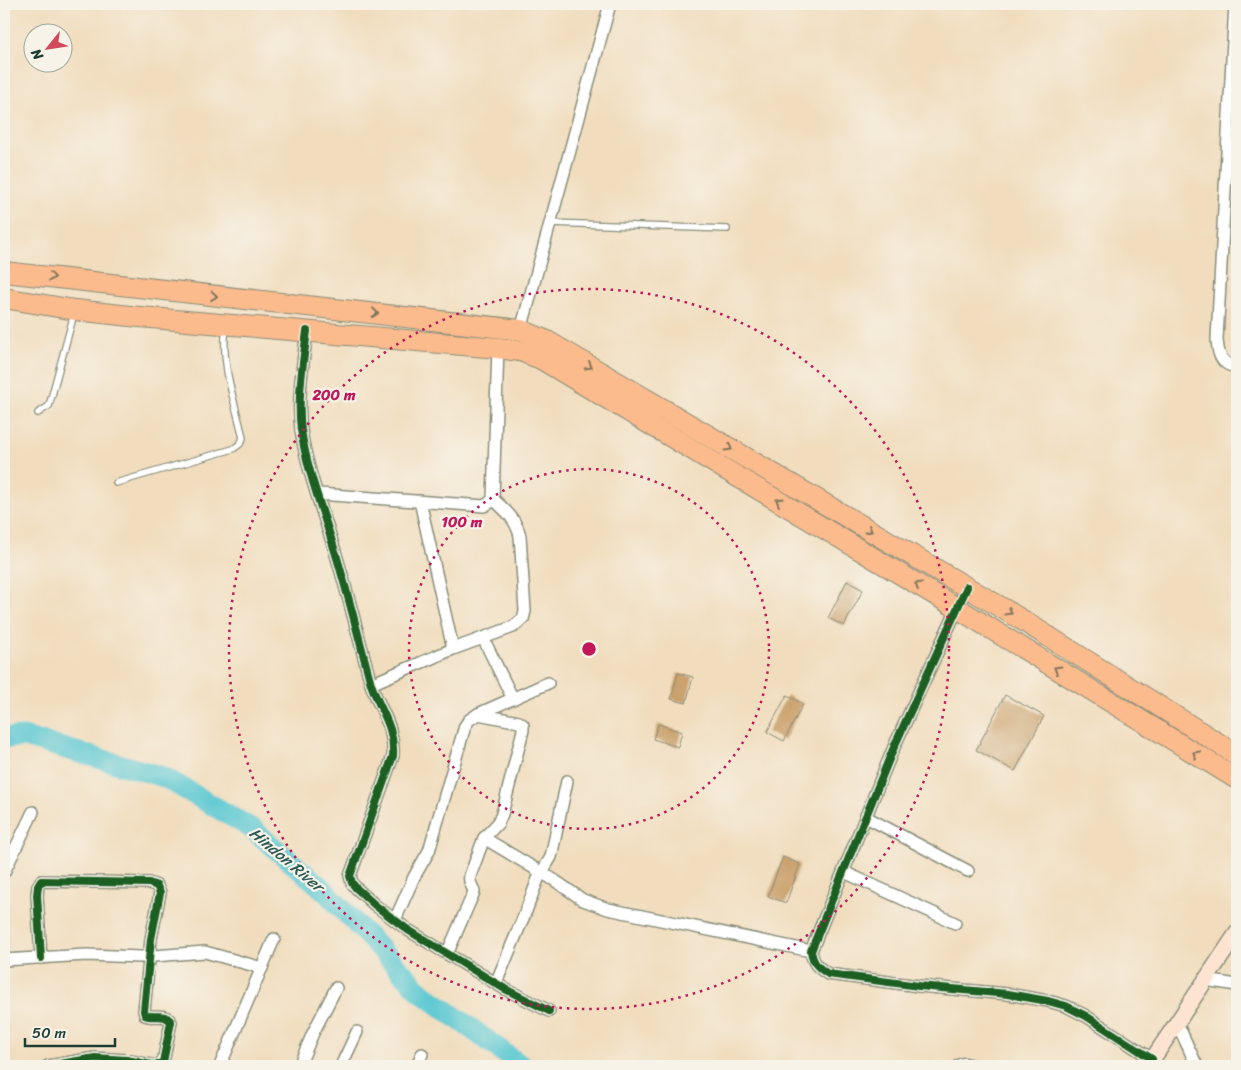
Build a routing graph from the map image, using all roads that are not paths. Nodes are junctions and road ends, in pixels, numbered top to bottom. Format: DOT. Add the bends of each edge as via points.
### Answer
graph roads {
  1 [pos="610,4"];
  2 [pos="1235,4"];
  3 [pos="550,223"];
  4 [pos="727,229"];
  5 [pos="4,272"];
  6 [pos="4,298"];
  7 [pos="75,310"];
  8 [pos="227,324"];
  9 [pos="521,330"];
  10 [pos="307,331"];
  11 [pos="498,348"];
  12 [pos="1237,367"];
  13 [pos="38,413"];
  14 [pos="116,483"];
  15 [pos="318,494"];
  16 [pos="493,499"];
  17 [pos="420,501"];
  18 [pos="967,587"];
  19 [pos="957,608"];
  20 [pos="483,638"];
  21 [pos="453,649"];
  22 [pos="548,683"];
  23 [pos="371,684"];
  24 [pos="512,699"];
  25 [pos="478,714"];
  26 [pos="1237,755"];
  27 [pos="1237,779"];
  28 [pos="567,781"];
  29 [pos="34,812"];
  30 [pos="866,817"];
  31 [pos="484,838"];
  32 [pos="968,871"];
  33 [pos="4,872"];
  34 [pos="542,872"];
  35 [pos="844,872"];
  36 [pos="395,920"];
  37 [pos="955,924"];
  38 [pos="1237,933"];
  39 [pos="274,939"];
  40 [pos="811,951"];
  41 [pos="448,954"];
  42 [pos="149,956"];
  43 [pos="41,958"];
  44 [pos="4,960"];
  45 [pos="262,968"];
  46 [pos="1205,980"];
  47 [pos="496,983"];
  48 [pos="1237,985"];
  49 [pos="336,988"];
  50 [pos="549,1011"];
  51 [pos="1177,1023"];
  52 [pos="357,1032"];
  53 [pos="422,1054"];
  54 [pos="1150,1063"];
  55 [pos="48,1066"];
  56 [pos="220,1066"];
  57 [pos="299,1066"];
  58 [pos="341,1066"];
  59 [pos="417,1066"];
  60 [pos="958,1066"];
  61 [pos="972,1066"];
  62 [pos="1197,1066"];
  1 -- 3 [label="street"];
  2 -- 12 [label="street" via="1217,338 1220,358"];
  3 -- 4 [label="lane"];
  3 -- 9 [label="street"];
  5 -- 9 [label="highway, one-way"];
  6 -- 7 [label="highway"];
  7 -- 8 [label="highway"];
  7 -- 13 [label="lane" via="50,406"];
  8 -- 10 [label="highway"];
  8 -- 14 [label="lane" via="225,354 243,438 240,444"];
  9 -- 18 [label="highway, one-way" via="547,341"];
  10 -- 11 [label="highway"];
  10 -- 15 [label="street" via="301,387 301,429"];
  11 -- 16 [label="street"];
  19 -- 11 [label="highway, one-way" via="541,359 520,351"];
  15 -- 17 [label="street"];
  15 -- 23 [label="street"];
  16 -- 17 [label="street" via="484,506"];
  16 -- 20 [label="street" via="508,512 518,527 525,611 519,624"];
  17 -- 21 [label="street"];
  18 -- 19 [label="street"];
  18 -- 26 [label="highway, one-way"];
  27 -- 19 [label="highway, one-way"];
  19 -- 30 [label="street"];
  20 -- 21 [label="street"];
  20 -- 24 [label="street"];
  21 -- 23 [label="street"];
  22 -- 24 [label="street"];
  23 -- 36 [label="street" via="392,730 393,756 350,876 356,888"];
  24 -- 25 [label="street"];
  25 -- 31 [label="street" via="523,725 502,814"];
  25 -- 36 [label="street" via="465,726 429,851"];
  28 -- 34 [label="street" via="551,857"];
  29 -- 33 [label="street"];
  30 -- 32 [label="street"];
  30 -- 35 [label="street"];
  31 -- 34 [label="street"];
  31 -- 41 [label="street" via="469,880 474,892"];
  34 -- 40 [label="street" via="583,900 608,909"];
  34 -- 47 [label="street"];
  35 -- 37 [label="street"];
  35 -- 40 [label="street"];
  36 -- 41 [label="street"];
  38 -- 46 [label="street"];
  39 -- 45 [label="street"];
  40 -- 54 [label="street" via="817,967 828,974 1008,994 1066,1006 1086,1016"];
  41 -- 47 [label="street"];
  42 -- 43 [label="street"];
  42 -- 43 [label="street" via="160,893 157,886 149,883 44,880 38,886"];
  42 -- 45 [label="street" via="205,952"];
  42 -- 55 [label="street" via="145,1015 150,1018 165,1016 171,1022 163,1062 156,1066 95,1058"];
  43 -- 44 [label="street"];
  45 -- 56 [label="street"];
  46 -- 48 [label="street"];
  46 -- 51 [label="street"];
  47 -- 50 [label="street"];
  49 -- 57 [label="street"];
  51 -- 54 [label="street"];
  51 -- 62 [label="street"];
  52 -- 58 [label="street"];
  53 -- 59 [label="street"];
  60 -- 61 [label="street" via="962,1063"];
}
